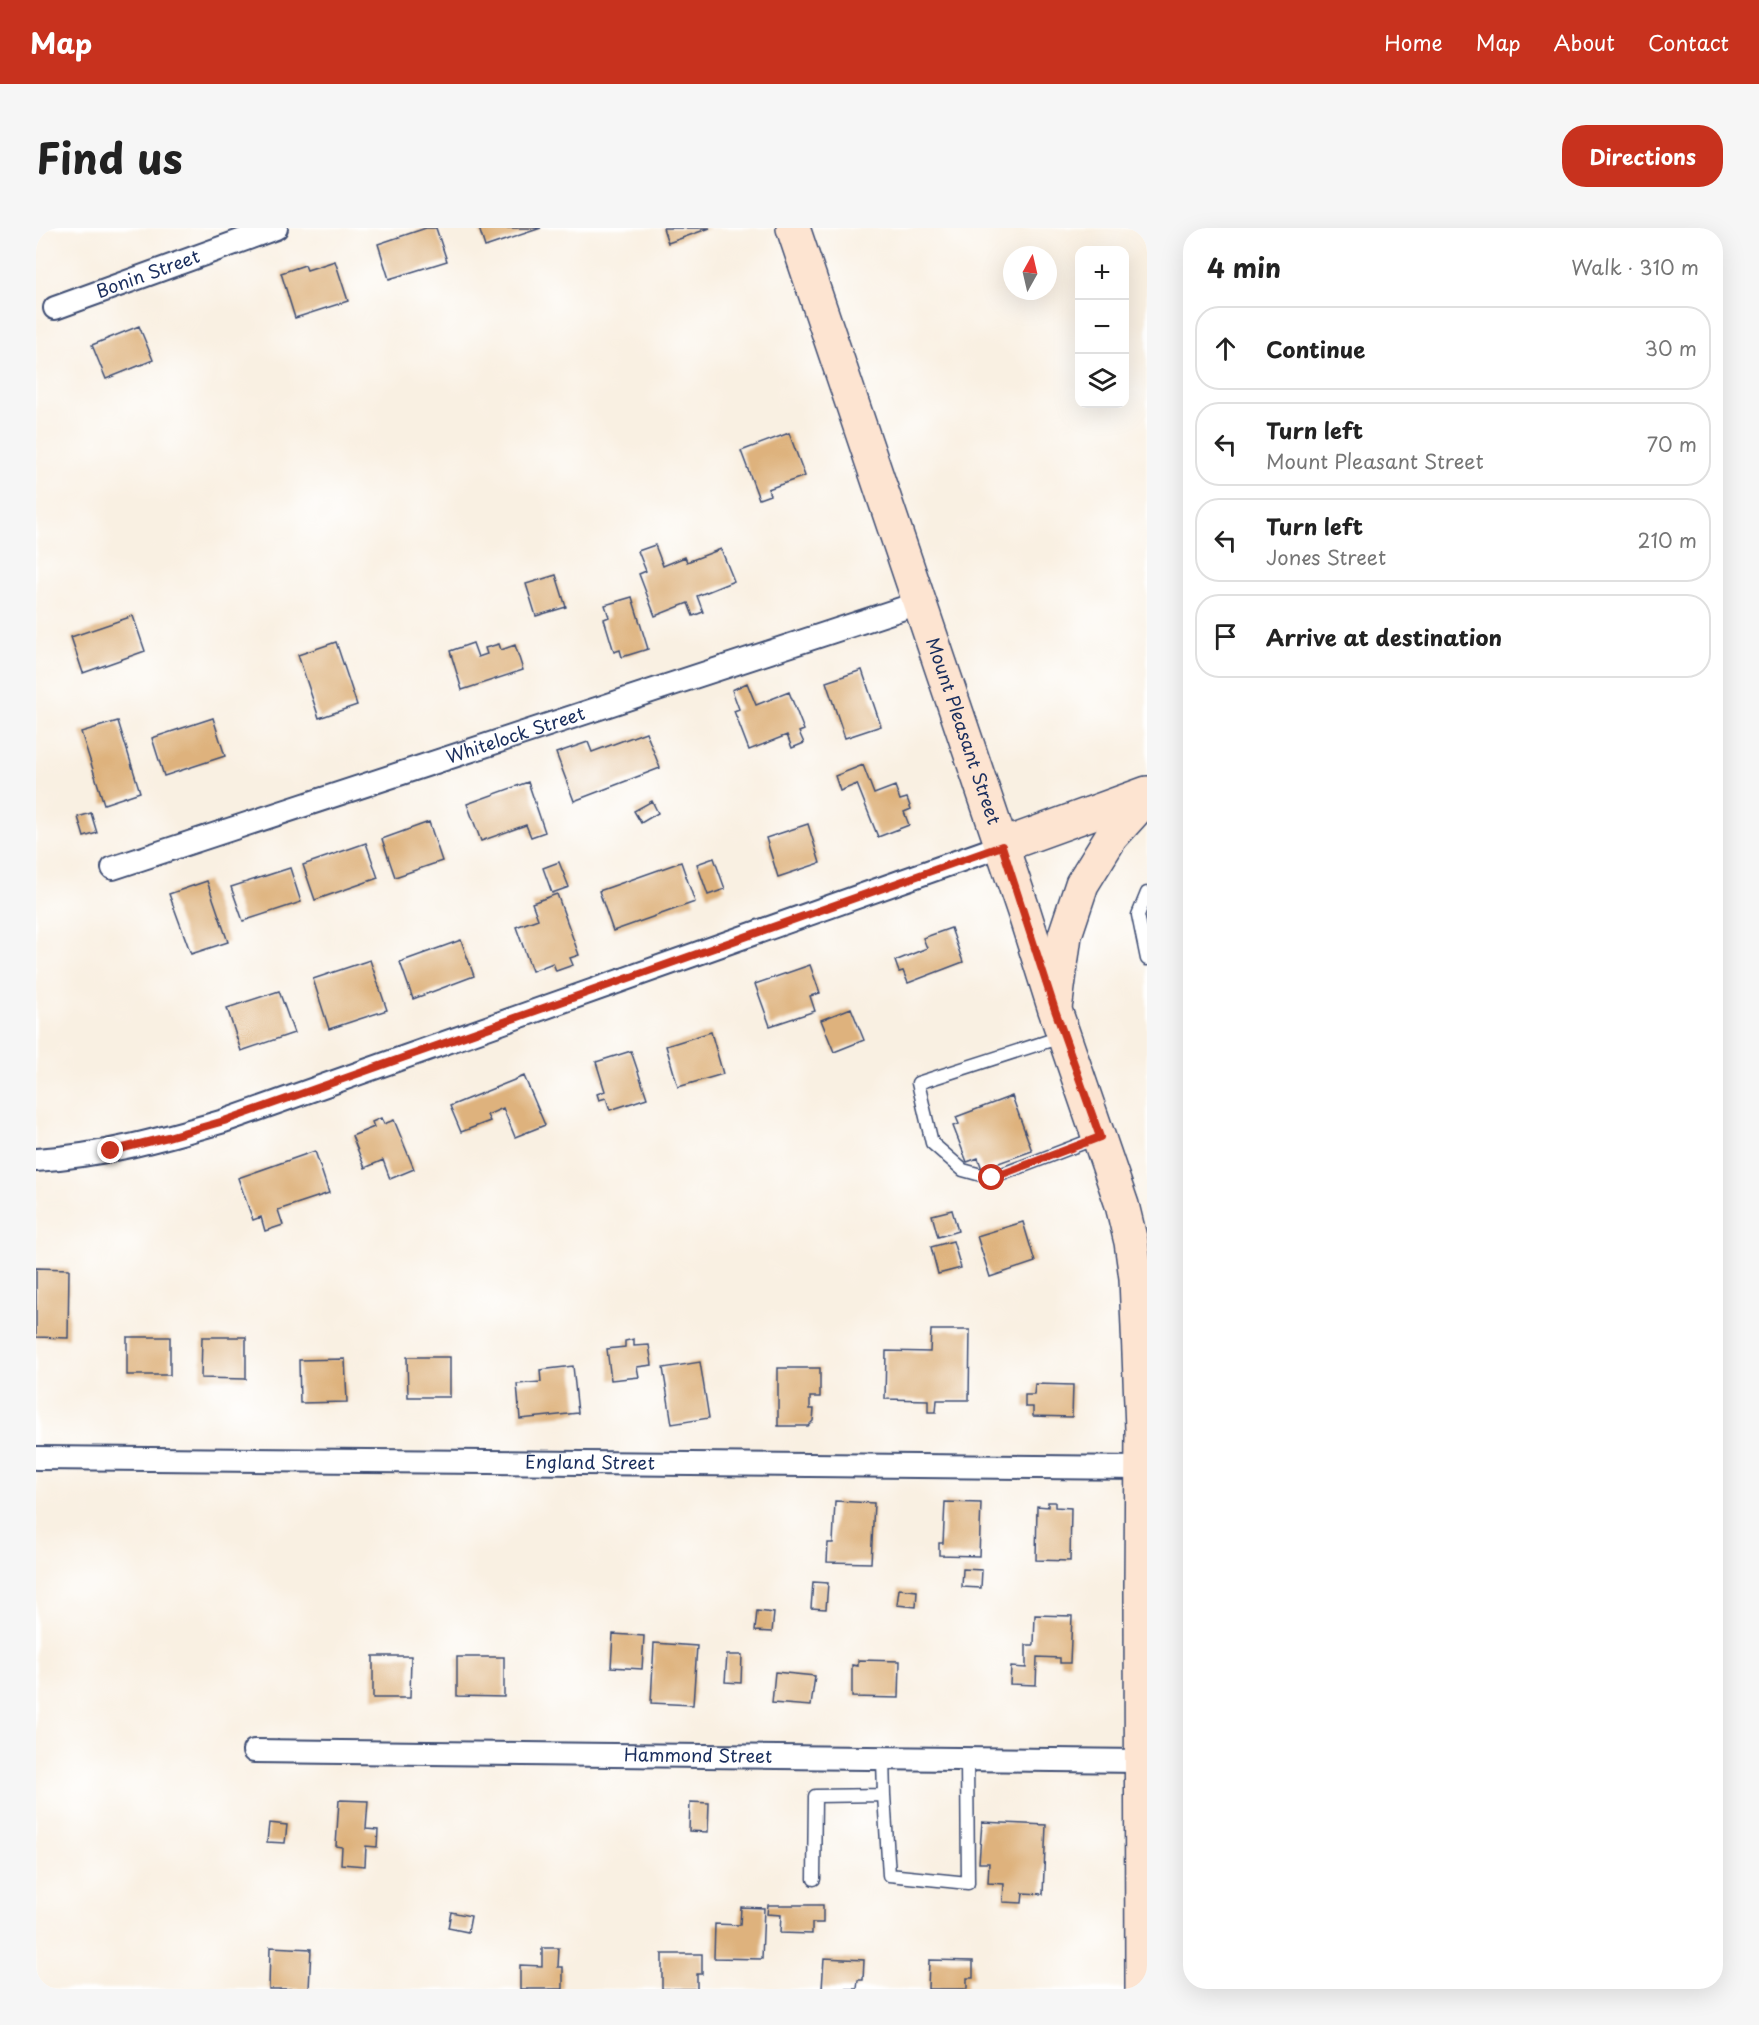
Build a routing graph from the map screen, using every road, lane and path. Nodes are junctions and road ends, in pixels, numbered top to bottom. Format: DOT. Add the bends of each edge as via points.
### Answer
graph roads {
  1 [pos="276,228"];
  2 [pos="793,228"];
  3 [pos="55,308"];
  4 [pos="919,603"];
  5 [pos="1147,795"];
  6 [pos="1002,846"];
  7 [pos="113,868"];
  8 [pos="1147,893"];
  9 [pos="1147,959"];
  10 [pos="1060,1023"];
  11 [pos="1100,1137"];
  12 [pos="36,1160"];
  13 [pos="1143,1330"];
  14 [pos="1144,1396"];
  15 [pos="36,1458"];
  16 [pos="1142,1468"];
  17 [pos="1144,1656"];
  18 [pos="254,1751"];
  19 [pos="883,1758"];
  20 [pos="967,1759"];
  21 [pos="1143,1779"];
  22 [pos="884,1795"];
  23 [pos="814,1879"];
  24 [pos="1142,1989"];
  1 -- 3 [label="street, Bonin Street"];
  2 -- 4 [label="main road, Mount Pleasant Street"];
  4 -- 6 [label="main road, Mount Pleasant Street"];
  4 -- 7 [label="street, Whitelock Street"];
  5 -- 6 [label="main road"];
  5 -- 10 [label="main road" via="1111,837 1082,884 1065,935"];
  6 -- 10 [label="main road, Mount Pleasant Street"];
  6 -- 12 [label="street" via="224,1121 111,1151"];
  8 -- 9 [label="lane" via="1138,915"];
  10 -- 11 [label="main road, Mount Pleasant Street"];
  10 -- 11 [label="lane" via="918,1083 932,1143 963,1170 992,1178"];
  11 -- 13 [label="main road, Mount Pleasant Street" via="1131,1242"];
  13 -- 14 [label="main road, Mount Pleasant Street"];
  14 -- 16 [label="main road, Mount Pleasant Street"];
  15 -- 16 [label="street, England Street"];
  16 -- 17 [label="main road, Mount Pleasant Street"];
  17 -- 21 [label="main road, Mount Pleasant Street"];
  18 -- 19 [label="street, Hammond Street"];
  19 -- 20 [label="street, Hammond Street"];
  19 -- 22 [label="lane"];
  20 -- 21 [label="street, Hammond Street"];
  20 -- 22 [label="lane" via="968,1883 889,1875"];
  21 -- 24 [label="main road, Mount Pleasant Street"];
  22 -- 23 [label="lane" via="815,1796"];
}
